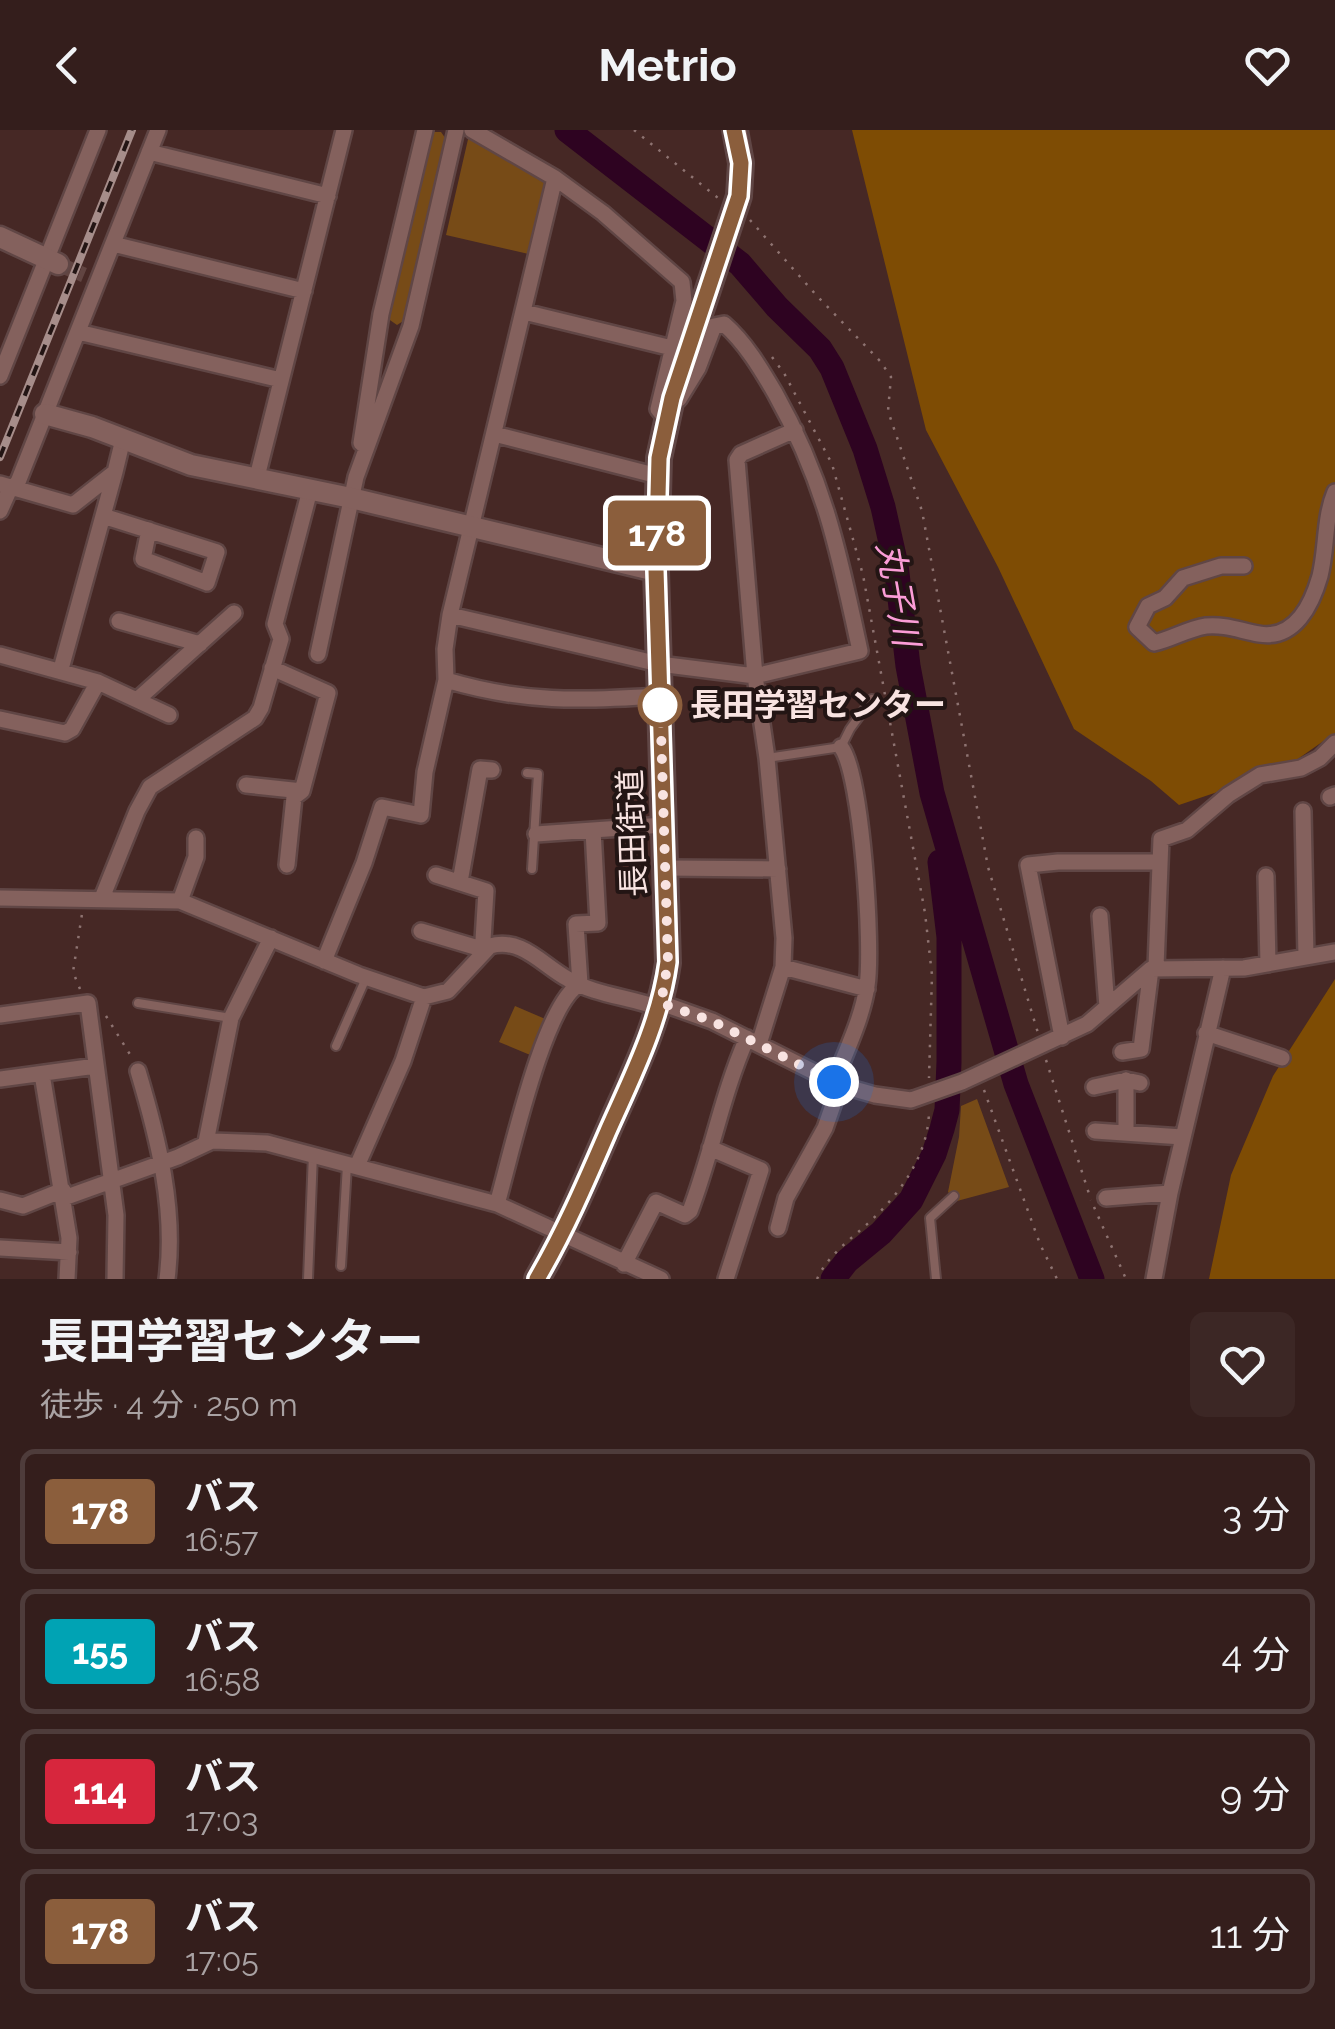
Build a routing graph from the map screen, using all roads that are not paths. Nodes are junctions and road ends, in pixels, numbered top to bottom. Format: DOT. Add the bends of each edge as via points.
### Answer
graph roads {
  1 [pos="98,130"];
  2 [pos="158,130"];
  3 [pos="344,130"];
  4 [pos="424,130"];
  5 [pos="456,130"];
  6 [pos="472,130"];
  7 [pos="734,130"];
  8 [pos="149,152"];
  9 [pos="554,178"];
  10 [pos="328,196"];
  11 [pos="0,237"];
  12 [pos="113,244"];
  13 [pos="52,261"];
  14 [pos="304,291"];
  15 [pos="524,312"];
  16 [pos="78,332"];
  17 [pos="672,348"];
  18 [pos="0,375"];
  19 [pos="281,380"];
  20 [pos="45,414"];
  21 [pos="666,419"];
  22 [pos="795,430"];
  23 [pos="494,434"];
  24 [pos="123,439"];
  25 [pos="115,472"];
  26 [pos="356,476"];
  27 [pos="658,476"];
  28 [pos="257,477"];
  29 [pos="8,486"];
  30 [pos="310,490"];
  31 [pos="1335,492"];
  32 [pos="351,498"];
  33 [pos="0,512"];
  34 [pos="103,516"];
  35 [pos="472,528"];
  36 [pos="149,530"];
  37 [pos="1244,566"];
  38 [pos="656,570"];
  39 [pos="234,614"];
  40 [pos="450,615"];
  41 [pos="120,620"];
  42 [pos="200,644"];
  43 [pos="318,654"];
  44 [pos="0,655"];
  45 [pos="659,664"];
  46 [pos="272,668"];
  47 [pos="61,670"];
  48 [pos="755,676"];
  49 [pos="446,680"];
  50 [pos="98,682"];
  51 [pos="660,696"];
  52 [pos="138,699"];
  53 [pos="872,699"];
  54 [pos="170,715"];
  55 [pos="0,719"];
  56 [pos="1335,743"];
  57 [pos="841,747"];
  58 [pos="767,758"];
  59 [pos="492,770"];
  60 [pos="527,773"];
  61 [pos="246,785"];
  62 [pos="302,791"];
  63 [pos="1303,811"];
  64 [pos="664,825"];
  65 [pos="593,830"];
  66 [pos="536,834"];
  67 [pos="196,838"];
  68 [pos="1159,862"];
  69 [pos="288,865"];
  70 [pos="666,868"];
  71 [pos="778,869"];
  72 [pos="532,870"];
  73 [pos="436,875"];
  74 [pos="1266,876"];
  75 [pos="460,882"];
  76 [pos="0,898"];
  77 [pos="102,898"];
  78 [pos="180,901"];
  79 [pos="1100,916"];
  80 [pos="421,931"];
  81 [pos="271,938"];
  82 [pos="486,949"];
  83 [pos="1335,952"];
  84 [pos="1306,957"];
  85 [pos="324,961"];
  86 [pos="1268,964"];
  87 [pos="783,967"];
  88 [pos="1154,968"];
  89 [pos="1222,968"];
  90 [pos="366,978"];
  91 [pos="580,984"];
  92 [pos="866,990"];
  93 [pos="424,997"];
  94 [pos="138,1003"];
  95 [pos="660,1005"];
  96 [pos="1108,1008"];
  97 [pos="0,1015"];
  98 [pos="231,1018"];
  99 [pos="1206,1034"];
  100 [pos="1062,1036"];
  101 [pos="753,1041"];
  102 [pos="336,1046"];
  103 [pos="1122,1052"];
  104 [pos="1282,1058"];
  105 [pos="96,1066"];
  106 [pos="138,1071"];
  107 [pos="42,1074"];
  108 [pos="0,1079"];
  109 [pos="838,1084"];
  110 [pos="1094,1088"];
  111 [pos="1095,1131"];
  112 [pos="1126,1133"];
  113 [pos="1182,1137"];
  114 [pos="206,1142"];
  115 [pos="710,1148"];
  116 [pos="313,1154"];
  117 [pos="161,1163"];
  118 [pos="352,1164"];
  119 [pos="112,1180"];
  120 [pos="64,1194"];
  121 [pos="1170,1194"];
  122 [pos="954,1196"];
  123 [pos="1106,1198"];
  124 [pos="0,1201"];
  125 [pos="497,1204"];
  126 [pos="778,1228"];
  127 [pos="564,1234"];
  128 [pos="0,1248"];
  129 [pos="68,1252"];
  130 [pos="624,1264"];
  131 [pos="342,1266"];
  132 [pos="308,1278"];
  133 [pos="67,1279"];
  134 [pos="115,1279"];
  135 [pos="167,1279"];
  136 [pos="537,1279"];
  137 [pos="661,1279"];
  138 [pos="726,1279"];
  139 [pos="936,1279"];
  140 [pos="1154,1279"];
  1 -- 13 [label="street"];
  2 -- 8 [label="street"];
  3 -- 10 [label="street"];
  4 -- 26 [label="street" via="381,314"];
  5 -- 26 [label="street" via="411,326"];
  6 -- 9 [label="street"];
  7 -- 21 [label="main road, 長田街道" via="742,179"];
  8 -- 10 [label="street"];
  8 -- 12 [label="street"];
  9 -- 15 [label="street"];
  9 -- 17 [label="street" via="682,282"];
  10 -- 14 [label="street"];
  11 -- 13 [label="street"];
  12 -- 14 [label="street"];
  12 -- 16 [label="street" via="91,279"];
  13 -- 18 [label="street"];
  14 -- 19 [label="street"];
  15 -- 17 [label="street"];
  15 -- 23 [label="street"];
  16 -- 19 [label="street"];
  16 -- 20 [label="street"];
  17 -- 21 [label="street" via="658,409"];
  19 -- 28 [label="street"];
  20 -- 24 [label="street"];
  20 -- 29 [label="street"];
  21 -- 22 [label="street" via="698,368 714,326 724,324 762,369"];
  21 -- 27 [label="main road, 長田街道"];
  22 -- 48 [label="street" via="737,460"];
  22 -- 48 [label="street" via="837,540 860,651"];
  23 -- 27 [label="street"];
  23 -- 35 [label="street"];
  24 -- 25 [label="street"];
  24 -- 28 [label="street" via="191,465"];
  25 -- 29 [label="street" via="74,505"];
  25 -- 34 [label="street"];
  26 -- 32 [label="street"];
  27 -- 38 [label="main road, 長田街道"];
  28 -- 30 [label="street"];
  29 -- 33 [label="street"];
  30 -- 32 [label="street"];
  30 -- 46 [label="street" via="276,624 281,639"];
  31 -- 37 [label="street" via="1312,600 1304,616 1281,632 1205,626 1154,643 1137,627 1148,606 1183,578"];
  32 -- 35 [label="street"];
  32 -- 43 [label="street"];
  34 -- 36 [label="street"];
  34 -- 47 [label="street"];
  35 -- 38 [label="street"];
  35 -- 40 [label="street"];
  36 -- 36 [label="street" via="143,559 206,584 217,552"];
  38 -- 45 [label="main road, 長田街道"];
  39 -- 42 [label="street"];
  40 -- 45 [label="street"];
  40 -- 49 [label="street"];
  41 -- 42 [label="street"];
  42 -- 52 [label="street"];
  44 -- 47 [label="street"];
  45 -- 48 [label="street"];
  45 -- 51 [label="main road, 長田街道"];
  46 -- 62 [label="street" via="328,693"];
  46 -- 77 [label="street" via="255,718 150,787"];
  47 -- 50 [label="street"];
  48 -- 58 [label="street"];
  49 -- 51 [label="street" via="526,699"];
  49 -- 85 [label="street" via="422,815 382,807"];
  50 -- 52 [label="street"];
  50 -- 55 [label="street" via="65,734"];
  51 -- 64 [label="main road, 長田街道"];
  52 -- 54 [label="street"];
  53 -- 57 [label="lane"];
  56 -- 68 [label="street" via="1301,768 1260,775 1187,830 1161,839"];
  57 -- 58 [label="lane"];
  57 -- 92 [label="street" via="849,758 860,831"];
  58 -- 71 [label="street"];
  59 -- 75 [label="street" via="480,769"];
  60 -- 66 [label="lane" via="538,774"];
  61 -- 62 [label="street"];
  62 -- 69 [label="street" via="294,797"];
  63 -- 84 [label="street"];
  64 -- 65 [label="street"];
  64 -- 70 [label="main road, 長田街道"];
  65 -- 66 [label="street"];
  65 -- 91 [label="street" via="598,922 576,924"];
  66 -- 72 [label="lane"];
  67 -- 78 [label="street"];
  68 -- 88 [label="street"];
  68 -- 100 [label="street" via="1028,866"];
  70 -- 71 [label="street"];
  70 -- 95 [label="main road, 長田街道" via="668,962"];
  71 -- 87 [label="street"];
  73 -- 75 [label="street"];
  74 -- 86 [label="street"];
  75 -- 82 [label="street" via="486,891"];
  76 -- 77 [label="street"];
  77 -- 78 [label="street"];
  78 -- 81 [label="street"];
  79 -- 96 [label="street"];
  80 -- 82 [label="street"];
  81 -- 85 [label="street"];
  81 -- 98 [label="street"];
  82 -- 91 [label="street" via="523,948"];
  82 -- 93 [label="street" via="448,991"];
  83 -- 84 [label="street"];
  84 -- 86 [label="street"];
  85 -- 90 [label="street"];
  86 -- 89 [label="street"];
  87 -- 92 [label="street"];
  87 -- 101 [label="street"];
  88 -- 89 [label="street"];
  88 -- 96 [label="street"];
  88 -- 103 [label="street" via="1142,1049"];
  89 -- 99 [label="street"];
  90 -- 93 [label="street"];
  90 -- 102 [label="lane"];
  91 -- 95 [label="street"];
  91 -- 125 [label="street" via="566,994 536,1064"];
  92 -- 109 [label="street"];
  93 -- 118 [label="street" via="393,1086"];
  94 -- 98 [label="lane"];
  95 -- 101 [label="street"];
  95 -- 127 [label="main road, 長田街道"];
  96 -- 100 [label="street"];
  97 -- 105 [label="street" via="88,1003"];
  98 -- 114 [label="street"];
  99 -- 104 [label="street"];
  99 -- 113 [label="street"];
  100 -- 109 [label="street" via="932,1094 904,1100"];
  101 -- 109 [label="street"];
  101 -- 115 [label="street" via="730,1080"];
  105 -- 107 [label="street"];
  105 -- 119 [label="street"];
  106 -- 117 [label="street"];
  107 -- 108 [label="street"];
  107 -- 120 [label="street"];
  109 -- 126 [label="street"];
  110 -- 112 [label="street" via="1133,1082"];
  111 -- 112 [label="street"];
  112 -- 113 [label="street"];
  113 -- 121 [label="street"];
  114 -- 116 [label="street" via="266,1143"];
  114 -- 117 [label="street"];
  115 -- 130 [label="street" via="693,1217 656,1202"];
  115 -- 138 [label="street" via="761,1170"];
  116 -- 118 [label="street"];
  116 -- 132 [label="lane"];
  117 -- 119 [label="street"];
  117 -- 135 [label="street" via="170,1228"];
  118 -- 125 [label="street"];
  118 -- 131 [label="lane"];
  119 -- 120 [label="street"];
  119 -- 134 [label="street"];
  120 -- 124 [label="street" via="23,1206"];
  120 -- 129 [label="street"];
  121 -- 123 [label="street"];
  121 -- 140 [label="street"];
  122 -- 139 [label="lane" via="930,1218"];
  125 -- 127 [label="street"];
  127 -- 130 [label="street"];
  127 -- 136 [label="main road, 長田街道"];
  128 -- 129 [label="street"];
  129 -- 133 [label="street"];
  130 -- 137 [label="street"];
}
